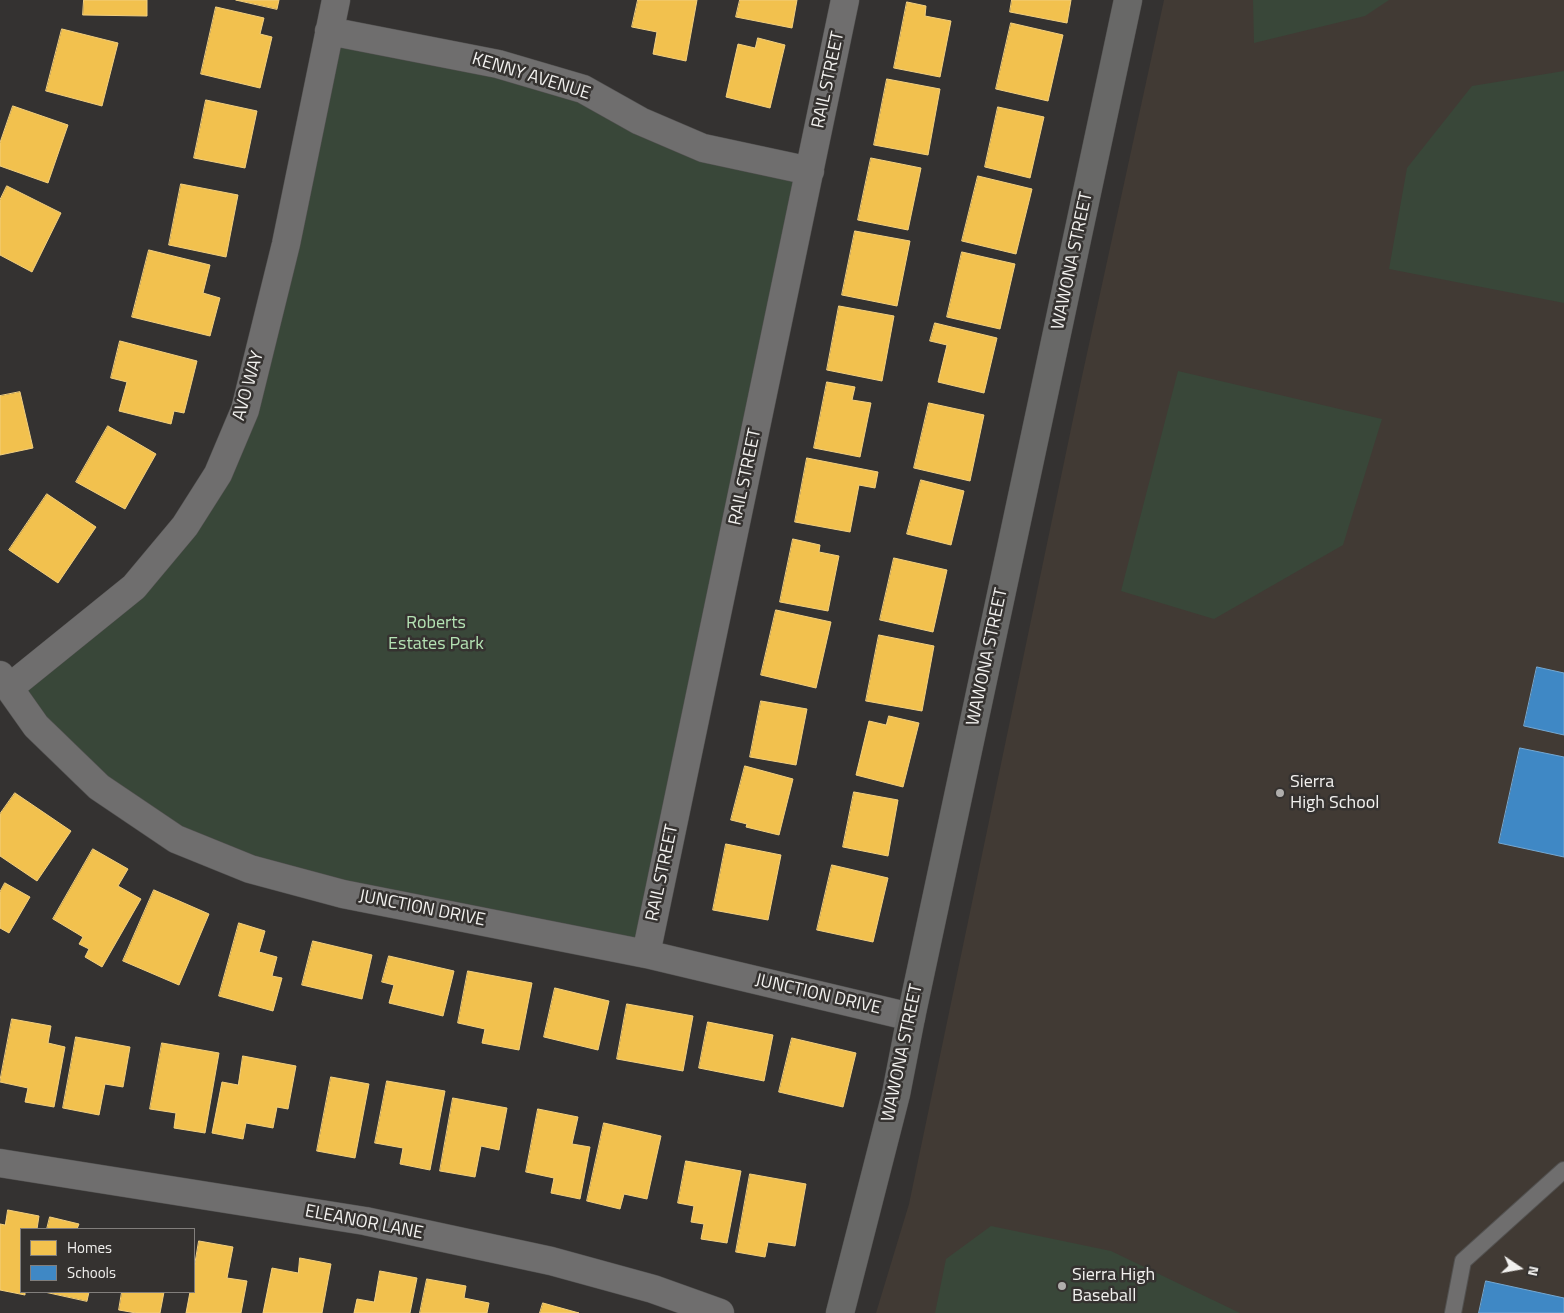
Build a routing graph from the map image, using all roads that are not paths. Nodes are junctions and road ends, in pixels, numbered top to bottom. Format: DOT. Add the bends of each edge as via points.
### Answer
graph roads {
  1 [pos="336,0"];
  2 [pos="845,0"];
  3 [pos="1128,0"];
  4 [pos="329,31"];
  5 [pos="810,171"];
  6 [pos="4,681"];
  7 [pos="646,954"];
  8 [pos="911,1017"];
  9 [pos="0,1163"];
  10 [pos="1564,1170"];
  11 [pos="720,1313"];
  12 [pos="840,1313"];
  13 [pos="1453,1313"];
  1 -- 4 [label="street, AVO WAY"];
  2 -- 5 [label="street, RAIL STREET"];
  3 -- 8 [label="street, WAWONA STREET"];
  4 -- 5 [label="street, KENNY AVENUE" via="498,64 583,89 640,121 703,148"];
  4 -- 6 [label="street, AVO WAY" via="286,244 245,410 218,474 185,526 134,587"];
  5 -- 7 [label="street, RAIL STREET"];
  6 -- 7 [label="street, JUNCTION DRIVE" via="36,726 99,787 176,839 250,869 343,894"];
  7 -- 8 [label="street, JUNCTION DRIVE"];
  8 -- 12 [label="street, WAWONA STREET" via="896,1094"];
  9 -- 11 [label="street, ELEANOR LANE" via="375,1223 551,1261 653,1289"];
  10 -- 13 [label="lane" via="1463,1260"];
}
